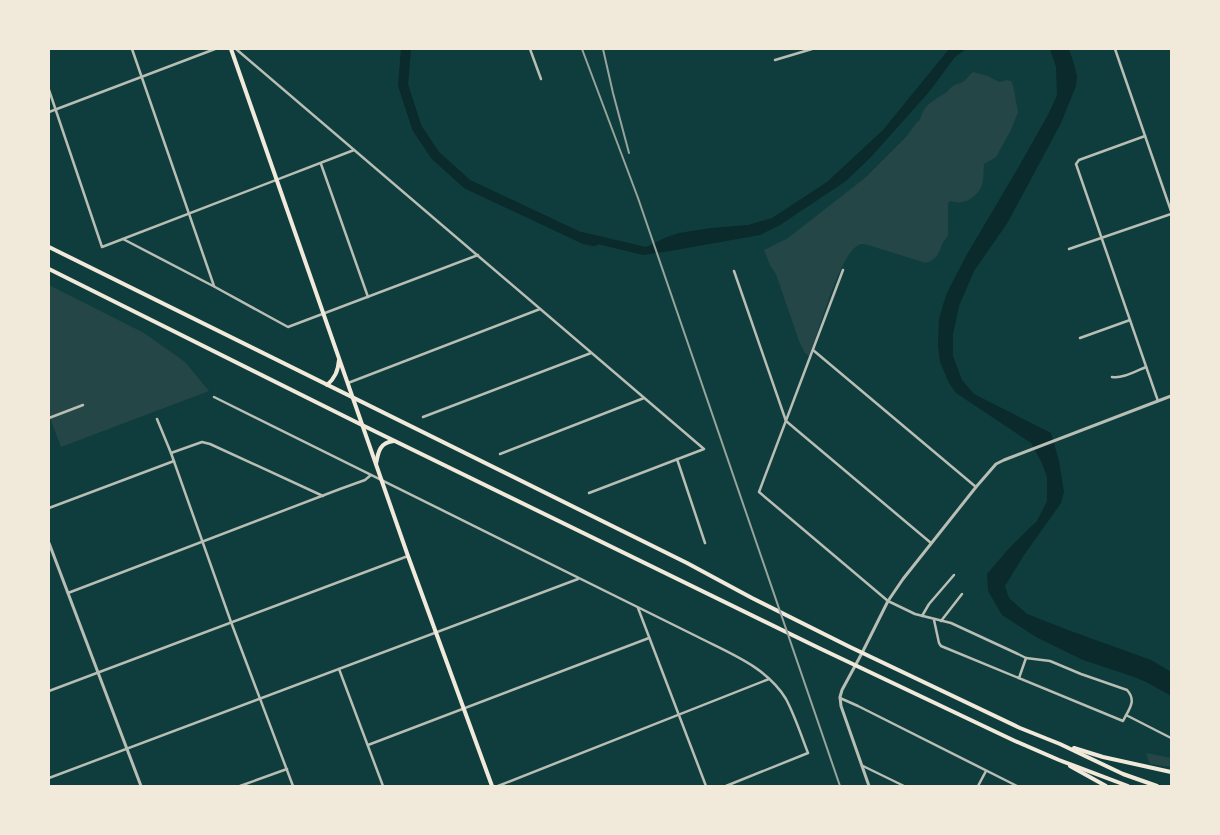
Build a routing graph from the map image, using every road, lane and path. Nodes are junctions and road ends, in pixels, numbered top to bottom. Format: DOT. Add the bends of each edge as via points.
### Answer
graph roads {
  1 [pos="132,49"];
  2 [pos="215,49"];
  3 [pos="231,49"];
  4 [pos="236,49"];
  5 [pos="530,49"];
  6 [pos="812,49"];
  7 [pos="1115,49"];
  8 [pos="774,60"];
  9 [pos="141,76"];
  10 [pos="541,79"];
  11 [pos="49,90"];
  12 [pos="55,110"];
  13 [pos="49,112"];
  14 [pos="1145,136"];
  15 [pos="354,150"];
  16 [pos="321,163"];
  17 [pos="277,180"];
  18 [pos="1171,212"];
  19 [pos="189,214"];
  20 [pos="1101,238"];
  21 [pos="123,239"];
  22 [pos="49,248"];
  23 [pos="1069,249"];
  24 [pos="478,255"];
  25 [pos="49,268"];
  26 [pos="843,270"];
  27 [pos="734,271"];
  28 [pos="215,287"];
  29 [pos="368,297"];
  30 [pos="540,310"];
  31 [pos="323,314"];
  32 [pos="1130,320"];
  33 [pos="1080,338"];
  34 [pos="813,350"];
  35 [pos="591,353"];
  36 [pos="339,360"];
  37 [pos="1146,367"];
  38 [pos="1112,377"];
  39 [pos="348,383"];
  40 [pos="327,385"];
  41 [pos="1171,396"];
  42 [pos="214,397"];
  43 [pos="353,398"];
  44 [pos="644,398"];
  45 [pos="1158,401"];
  46 [pos="83,405"];
  47 [pos="423,417"];
  48 [pos="49,418"];
  49 [pos="157,419"];
  50 [pos="786,421"];
  51 [pos="362,426"];
  52 [pos="395,442"];
  53 [pos="172,453"];
  54 [pos="500,454"];
  55 [pos="677,460"];
  56 [pos="174,461"];
  57 [pos="376,464"];
  58 [pos="371,475"];
  59 [pos="381,480"];
  60 [pos="976,487"];
  61 [pos="589,493"];
  62 [pos="323,496"];
  63 [pos="49,508"];
  64 [pos="202,542"];
  65 [pos="49,543"];
  66 [pos="705,543"];
  67 [pos="931,544"];
  68 [pos="408,556"];
  69 [pos="954,574"];
  70 [pos="578,579"];
  71 [pos="68,593"];
  72 [pos="962,594"];
  73 [pos="888,601"];
  74 [pos="637,608"];
  75 [pos="922,616"];
  76 [pos="934,620"];
  77 [pos="941,621"];
  78 [pos="230,622"];
  79 [pos="435,632"];
  80 [pos="649,638"];
  81 [pos="862,653"];
  82 [pos="1026,658"];
  83 [pos="855,665"];
  84 [pos="338,669"];
  85 [pos="98,672"];
  86 [pos="1019,678"];
  87 [pos="769,679"];
  88 [pos="49,691"];
  89 [pos="840,698"];
  90 [pos="260,699"];
  91 [pos="463,709"];
  92 [pos="679,715"];
  93 [pos="1126,715"];
  94 [pos="1171,738"];
  95 [pos="1060,744"];
  96 [pos="368,745"];
  97 [pos="127,749"];
  98 [pos="1060,760"];
  99 [pos="862,766"];
  100 [pos="287,769"];
  101 [pos="986,771"];
  102 [pos="1171,772"];
  103 [pos="49,778"];
  104 [pos="141,786"];
  105 [pos="240,786"];
  106 [pos="293,786"];
  107 [pos="383,786"];
  108 [pos="492,786"];
  109 [pos="498,786"];
  110 [pos="706,786"];
  111 [pos="726,786"];
  112 [pos="869,786"];
  113 [pos="904,786"];
  114 [pos="978,786"];
  115 [pos="1018,786"];
  116 [pos="1106,786"];
  117 [pos="1128,786"];
  118 [pos="1157,786"];
  1 -- 9 [label="street"];
  2 -- 9 [label="street"];
  3 -- 17 [label="main road"];
  4 -- 15 [label="street"];
  5 -- 10 [label="street"];
  6 -- 8 [label="street"];
  7 -- 14 [label="street"];
  9 -- 12 [label="street"];
  9 -- 19 [label="street"];
  11 -- 12 [label="street"];
  12 -- 13 [label="street"];
  12 -- 21 [label="street" via="102,247"];
  14 -- 18 [label="street"];
  14 -- 20 [label="street" via="1077,162"];
  15 -- 16 [label="street"];
  15 -- 24 [label="street"];
  16 -- 17 [label="street"];
  16 -- 29 [label="street"];
  17 -- 19 [label="street"];
  17 -- 31 [label="main road"];
  18 -- 20 [label="street"];
  19 -- 21 [label="street"];
  19 -- 28 [label="street"];
  20 -- 23 [label="street"];
  20 -- 32 [label="street"];
  21 -- 28 [label="street"];
  22 -- 40 [label="main road"];
  24 -- 29 [label="street"];
  24 -- 30 [label="street"];
  25 -- 51 [label="main road"];
  26 -- 34 [label="street"];
  27 -- 50 [label="street"];
  28 -- 31 [label="street" via="288,327"];
  29 -- 31 [label="street"];
  30 -- 35 [label="street"];
  30 -- 39 [label="street"];
  31 -- 36 [label="main road"];
  32 -- 33 [label="street"];
  32 -- 37 [label="street"];
  34 -- 50 [label="street"];
  34 -- 60 [label="street"];
  35 -- 44 [label="street"];
  35 -- 47 [label="street"];
  36 -- 39 [label="main road"];
  36 -- 40 [label="main road" via="338,370"];
  37 -- 38 [label="street"];
  37 -- 45 [label="street"];
  39 -- 43 [label="main road"];
  40 -- 43 [label="main road"];
  41 -- 45 [label="street"];
  42 -- 58 [label="street"];
  43 -- 51 [label="main road"];
  43 -- 81 [label="main road"];
  44 -- 54 [label="street"];
  44 -- 55 [label="street" via="704,449"];
  45 -- 60 [label="street" via="1004,460 996,464"];
  46 -- 48 [label="street"];
  49 -- 53 [label="street"];
  50 -- 67 [label="street"];
  50 -- 73 [label="street" via="759,492"];
  51 -- 52 [label="main road"];
  51 -- 57 [label="main road"];
  52 -- 57 [label="main road" via="383,444"];
  52 -- 83 [label="main road"];
  53 -- 56 [label="street"];
  53 -- 62 [label="street" via="202,442 210,444"];
  55 -- 61 [label="street"];
  55 -- 66 [label="street"];
  56 -- 63 [label="street"];
  56 -- 64 [label="street"];
  57 -- 59 [label="main road"];
  58 -- 59 [label="street"];
  58 -- 62 [label="street"];
  59 -- 68 [label="main road"];
  59 -- 70 [label="street"];
  60 -- 67 [label="street"];
  62 -- 64 [label="street"];
  64 -- 71 [label="street"];
  64 -- 78 [label="street"];
  65 -- 71 [label="street"];
  67 -- 73 [label="street"];
  68 -- 78 [label="street"];
  68 -- 79 [label="main road"];
  69 -- 75 [label="street"];
  70 -- 74 [label="street"];
  70 -- 79 [label="street"];
  71 -- 85 [label="street"];
  72 -- 77 [label="street"];
  73 -- 75 [label="street"];
  73 -- 81 [label="street"];
  74 -- 80 [label="street"];
  74 -- 87 [label="street" via="750,663"];
  75 -- 76 [label="street"];
  76 -- 77 [label="street"];
  76 -- 86 [label="street" via="941,646"];
  77 -- 82 [label="street"];
  78 -- 85 [label="street"];
  78 -- 90 [label="street"];
  79 -- 84 [label="street"];
  79 -- 91 [label="main road"];
  80 -- 91 [label="street"];
  80 -- 92 [label="street"];
  81 -- 83 [label="street"];
  81 -- 95 [label="main road"];
  82 -- 86 [label="street"];
  82 -- 93 [label="street" via="1050,661 1127,690 1132,701"];
  83 -- 89 [label="street"];
  83 -- 98 [label="main road"];
  84 -- 90 [label="street"];
  84 -- 96 [label="street"];
  85 -- 88 [label="street"];
  85 -- 97 [label="street"];
  86 -- 93 [label="street" via="1123,721"];
  87 -- 92 [label="street"];
  87 -- 111 [label="street" via="785,698 808,753"];
  89 -- 99 [label="street"];
  89 -- 101 [label="street"];
  90 -- 97 [label="street"];
  90 -- 100 [label="street"];
  91 -- 96 [label="street"];
  91 -- 108 [label="main road"];
  92 -- 109 [label="street"];
  92 -- 110 [label="street"];
  93 -- 94 [label="street"];
  95 -- 102 [label="main road"];
  95 -- 118 [label="main road"];
  96 -- 107 [label="street"];
  97 -- 103 [label="street"];
  97 -- 104 [label="street"];
  98 -- 116 [label="main road"];
  98 -- 117 [label="main road"];
  99 -- 112 [label="street"];
  99 -- 113 [label="street"];
  100 -- 105 [label="street"];
  100 -- 106 [label="street"];
  101 -- 114 [label="street"];
  101 -- 115 [label="street"];
}
